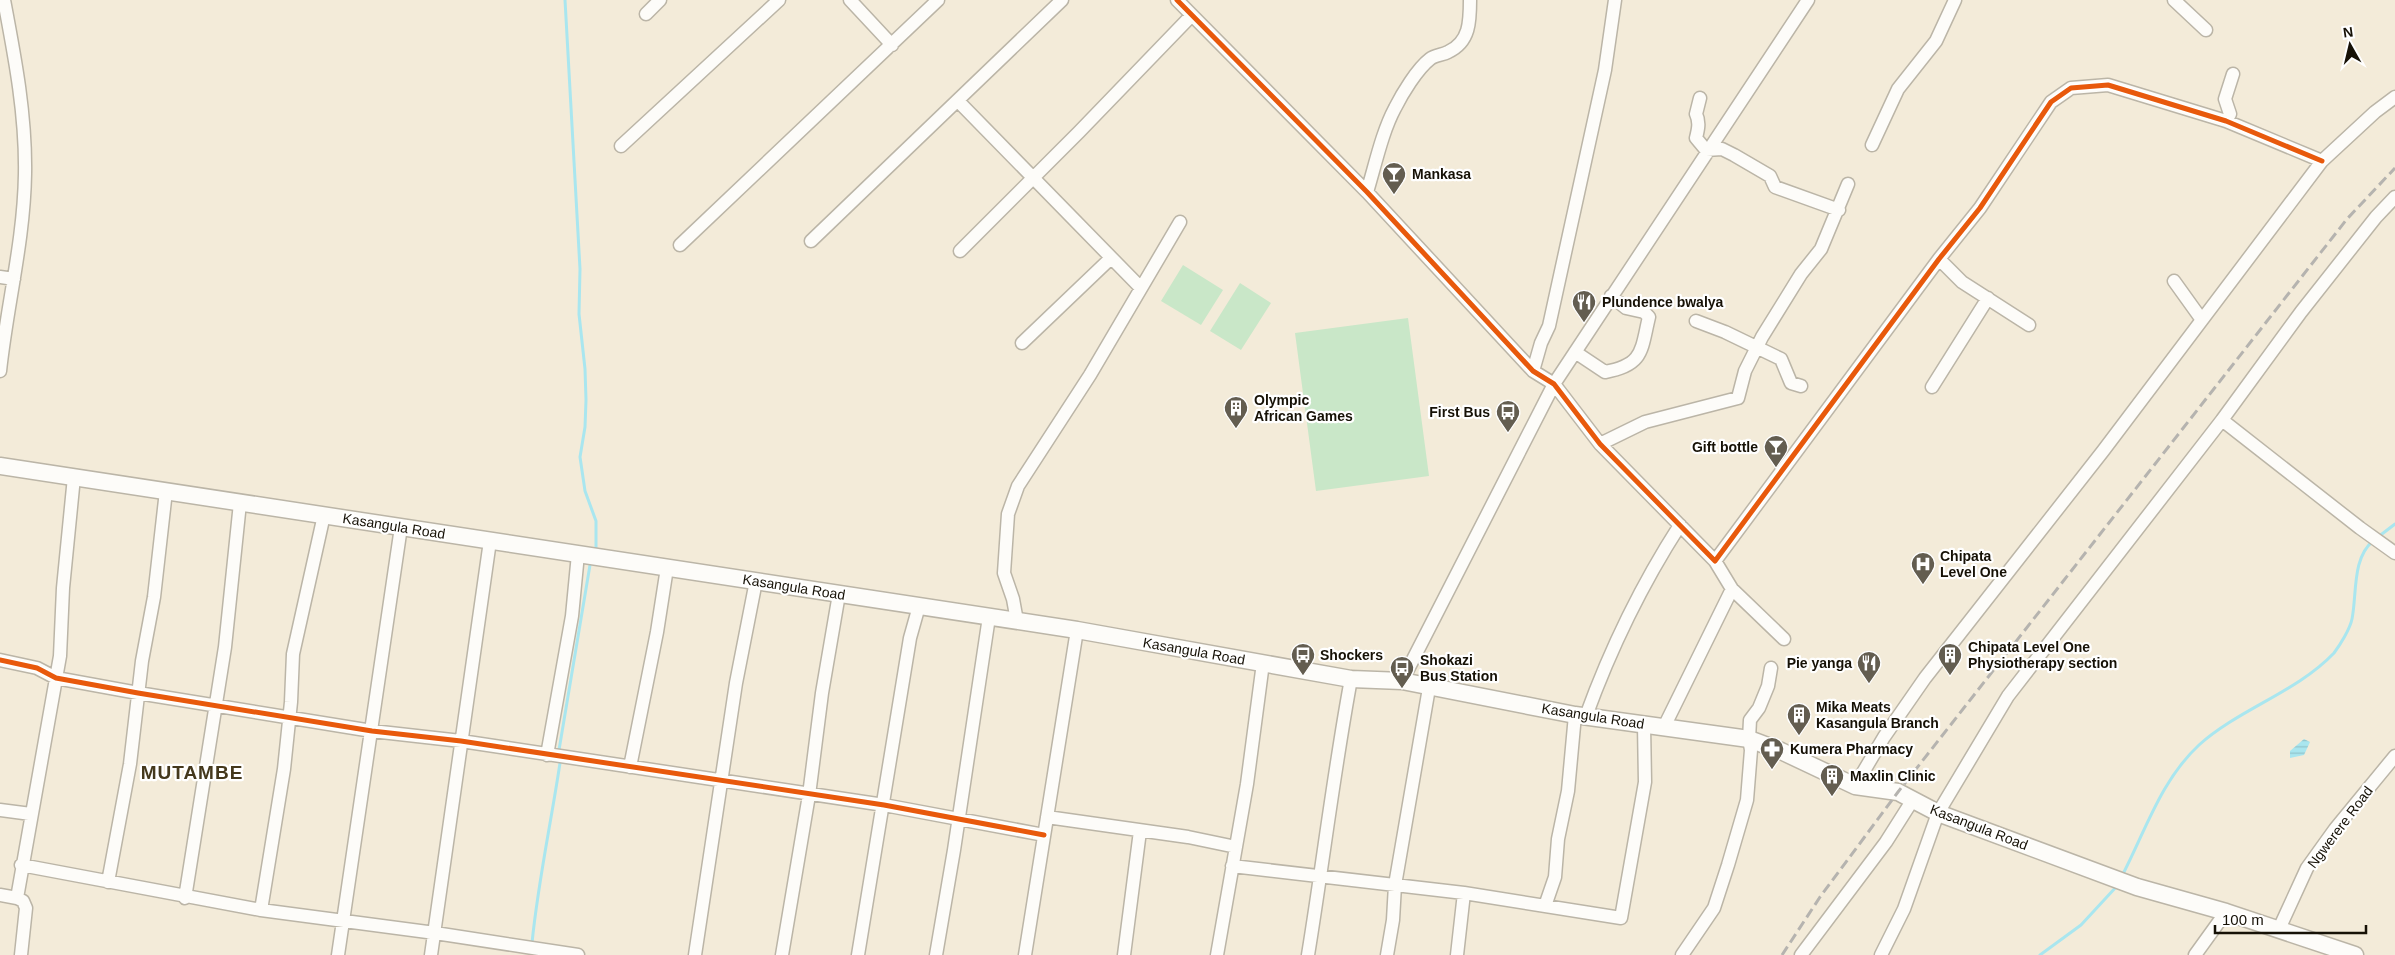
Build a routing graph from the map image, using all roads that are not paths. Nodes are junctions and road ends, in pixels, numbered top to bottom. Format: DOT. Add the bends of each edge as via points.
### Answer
graph roads {
  1 [pos="4,0"];
  2 [pos="660,0"];
  3 [pos="779,0"];
  4 [pos="850,0"];
  5 [pos="938,0"];
  6 [pos="1062,0"];
  7 [pos="1177,0"];
  8 [pos="1470,0"];
  9 [pos="1615,0"];
  10 [pos="1808,0"];
  11 [pos="1955,0"];
  12 [pos="2174,0"];
  13 [pos="646,14"];
  14 [pos="1191,16"];
  15 [pos="2206,30"];
  16 [pos="892,45"];
  17 [pos="2233,74"];
  18 [pos="2395,97"];
  19 [pos="1700,98"];
  20 [pos="958,101"];
  21 [pos="2226,121"];
  22 [pos="1872,145"];
  23 [pos="621,146"];
  24 [pos="1707,151"];
  25 [pos="2322,161"];
  26 [pos="1032,178"];
  27 [pos="1848,184"];
  28 [pos="1367,192"];
  29 [pos="2395,197"];
  30 [pos="1839,210"];
  31 [pos="1180,222"];
  32 [pos="811,241"];
  33 [pos="680,246"];
  34 [pos="960,251"];
  35 [pos="1111,258"];
  36 [pos="1939,258"];
  37 [pos="0,277"];
  38 [pos="14,279"];
  39 [pos="2174,281"];
  40 [pos="1140,287"];
  41 [pos="1611,296"];
  42 [pos="1988,298"];
  43 [pos="2202,320"];
  44 [pos="1696,322"];
  45 [pos="2029,325"];
  46 [pos="1022,343"];
  47 [pos="1757,348"];
  48 [pos="1575,352"];
  49 [pos="0,371"];
  50 [pos="1533,371"];
  51 [pos="1554,384"];
  52 [pos="1801,386"];
  53 [pos="1932,387"];
  54 [pos="2222,420"];
  55 [pos="1600,444"];
  56 [pos="0,466"];
  57 [pos="74,477"];
  58 [pos="166,491"];
  59 [pos="240,503"];
  60 [pos="324,515"];
  61 [pos="1680,525"];
  62 [pos="401,527"];
  63 [pos="490,541"];
  64 [pos="2391,551"];
  65 [pos="578,554"];
  66 [pos="1715,561"];
  67 [pos="666,568"];
  68 [pos="756,581"];
  69 [pos="1732,589"];
  70 [pos="838,594"];
  71 [pos="919,606"];
  72 [pos="989,617"];
  73 [pos="1017,621"];
  74 [pos="1077,630"];
  75 [pos="1784,639"];
  76 [pos="0,660"];
  77 [pos="1263,663"];
  78 [pos="1771,668"];
  79 [pos="56,678"];
  80 [pos="1351,679"];
  81 [pos="1402,681"];
  82 [pos="1429,688"];
  83 [pos="138,694"];
  84 [pos="215,706"];
  85 [pos="1581,716"];
  86 [pos="290,718"];
  87 [pos="1644,725"];
  88 [pos="1664,727"];
  89 [pos="372,731"];
  90 [pos="1749,739"];
  91 [pos="461,741"];
  92 [pos="547,755"];
  93 [pos="2395,756"];
  94 [pos="630,767"];
  95 [pos="723,782"];
  96 [pos="1855,786"];
  97 [pos="809,794"];
  98 [pos="1912,801"];
  99 [pos="884,805"];
  100 [pos="0,810"];
  101 [pos="1938,813"];
  102 [pos="31,814"];
  103 [pos="1046,817"];
  104 [pos="959,820"];
  105 [pos="1140,831"];
  106 [pos="1044,835"];
  107 [pos="1236,847"];
  108 [pos="21,865"];
  109 [pos="1232,866"];
  110 [pos="1321,875"];
  111 [pos="108,882"];
  112 [pos="1394,885"];
  113 [pos="1464,893"];
  114 [pos="0,895"];
  115 [pos="16,898"];
  116 [pos="185,898"];
  117 [pos="1545,906"];
  118 [pos="260,910"];
  119 [pos="2226,912"];
  120 [pos="343,920"];
  121 [pos="2279,929"];
  122 [pos="435,933"];
  123 [pos="21,955"];
  124 [pos="338,955"];
  125 [pos="431,955"];
  126 [pos="578,955"];
  127 [pos="695,955"];
  128 [pos="782,955"];
  129 [pos="858,955"];
  130 [pos="936,955"];
  131 [pos="1025,955"];
  132 [pos="1124,955"];
  133 [pos="1217,955"];
  134 [pos="1308,955"];
  135 [pos="1387,955"];
  136 [pos="1457,955"];
  137 [pos="1682,955"];
  138 [pos="1801,955"];
  139 [pos="1881,955"];
  140 [pos="2195,955"];
  141 [pos="2355,955"];
  1 -- 38 [label="street" via="20,89 25,142 22,215"];
  2 -- 13 [label="street"];
  3 -- 23 [label="street"];
  4 -- 16 [label="street"];
  5 -- 16 [label="street"];
  6 -- 20 [label="street"];
  7 -- 14 [label="street"];
  8 -- 28 [label="street" via="1470,20 1462,44 1431,58 1394,110"];
  9 -- 50 [label="street" via="1605,70 1549,326 1540,343"];
  10 -- 24 [label="street"];
  11 -- 22 [label="street" via="1936,41 1898,89"];
  12 -- 15 [label="street"];
  14 -- 26 [label="street"];
  14 -- 28 [label="street"];
  16 -- 33 [label="street"];
  17 -- 21 [label="street" via="2225,99 2230,114"];
  18 -- 25 [label="street"];
  19 -- 24 [label="street" via="1696,138"];
  20 -- 26 [label="street"];
  20 -- 32 [label="street"];
  21 -- 25 [label="street"];
  21 -- 36 [label="street" via="2108,85 2071,88 2051,102 1980,208"];
  24 -- 30 [label="street" via="1722,149 1770,176 1775,187"];
  24 -- 41 [label="street"];
  25 -- 43 [label="street"];
  26 -- 34 [label="street"];
  26 -- 35 [label="street"];
  27 -- 30 [label="street"];
  28 -- 50 [label="street"];
  29 -- 54 [label="street" via="2301,312"];
  30 -- 47 [label="street" via="1822,249 1801,274"];
  31 -- 40 [label="street"];
  35 -- 40 [label="street"];
  35 -- 46 [label="street"];
  36 -- 42 [label="street" via="1962,282"];
  36 -- 66 [label="street"];
  37 -- 38 [label="street"];
  38 -- 49 [label="street"];
  39 -- 43 [label="street"];
  40 -- 73 [label="street" via="1090,375 1018,486 1008,514 1004,573"];
  41 -- 48 [label="street"];
  41 -- 48 [label="street" via="1626,308 1644,312 1649,317 1639,357 1634,362 1605,372"];
  42 -- 45 [label="street"];
  42 -- 53 [label="street"];
  43 -- 96 [label="street" via="1925,678"];
  44 -- 47 [label="street"];
  47 -- 52 [label="street" via="1781,359 1791,383"];
  47 -- 55 [label="street" via="1745,372 1738,398 1645,422"];
  48 -- 51 [label="street"];
  50 -- 51 [label="street"];
  51 -- 55 [label="street"];
  51 -- 81 [label="street"];
  54 -- 64 [label="street"];
  54 -- 101 [label="street" via="2008,696"];
  55 -- 61 [label="street"];
  56 -- 57 [label="main road, Kasangula Road"];
  57 -- 58 [label="main road, Kasangula Road"];
  57 -- 79 [label="street"];
  58 -- 59 [label="main road, Kasangula Road"];
  58 -- 83 [label="street"];
  59 -- 60 [label="main road, Kasangula Road"];
  59 -- 84 [label="street" via="225,647"];
  60 -- 62 [label="main road, Kasangula Road"];
  60 -- 86 [label="street" via="293,654"];
  61 -- 66 [label="street"];
  61 -- 85 [label="street" via="1651,569"];
  62 -- 63 [label="main road, Kasangula Road"];
  62 -- 89 [label="street"];
  63 -- 65 [label="main road, Kasangula Road"];
  63 -- 91 [label="street"];
  65 -- 67 [label="main road, Kasangula Road"];
  65 -- 92 [label="street" via="572,616"];
  66 -- 69 [label="street"];
  67 -- 68 [label="main road, Kasangula Road"];
  67 -- 94 [label="street" via="657,632"];
  68 -- 70 [label="main road, Kasangula Road"];
  68 -- 95 [label="street" via="736,683"];
  69 -- 75 [label="street"];
  69 -- 88 [label="street"];
  70 -- 71 [label="main road, Kasangula Road"];
  70 -- 97 [label="street"];
  71 -- 72 [label="main road, Kasangula Road"];
  71 -- 99 [label="street" via="909,647"];
  72 -- 73 [label="main road, Kasangula Road"];
  72 -- 104 [label="street"];
  73 -- 74 [label="main road, Kasangula Road"];
  74 -- 77 [label="main road, Kasangula Road"];
  74 -- 103 [label="street"];
  76 -- 79 [label="street" via="38,668"];
  77 -- 80 [label="main road, Kasangula Road"];
  77 -- 107 [label="street"];
  78 -- 90 [label="street" via="1768,686 1750,720"];
  79 -- 83 [label="street"];
  79 -- 102 [label="street"];
  80 -- 81 [label="main road, Kasangula Road"];
  80 -- 110 [label="street" via="1335,764"];
  81 -- 82 [label="main road, Kasangula Road"];
  82 -- 85 [label="main road, Kasangula Road"];
  82 -- 112 [label="street"];
  83 -- 84 [label="street"];
  83 -- 111 [label="street" via="130,764"];
  84 -- 86 [label="street"];
  84 -- 116 [label="street"];
  85 -- 87 [label="main road, Kasangula Road"];
  85 -- 117 [label="street" via="1558,839 1555,877"];
  86 -- 89 [label="street"];
  86 -- 118 [label="street"];
  87 -- 88 [label="main road, Kasangula Road"];
  87 -- 117 [label="street" via="1645,782 1621,918"];
  88 -- 90 [label="main road, Kasangula Road"];
  89 -- 91 [label="street"];
  89 -- 120 [label="street"];
  90 -- 96 [label="main road, Kasangula Road"];
  90 -- 137 [label="street" via="1747,800 1728,865 1714,908"];
  91 -- 92 [label="street"];
  91 -- 122 [label="street"];
  92 -- 94 [label="street"];
  93 -- 121 [label="street, Ngwerere Road" via="2307,868"];
  94 -- 95 [label="street"];
  95 -- 97 [label="street"];
  95 -- 127 [label="street"];
  96 -- 98 [label="main road, Kasangula Road" via="1898,792"];
  97 -- 99 [label="street"];
  97 -- 128 [label="street"];
  98 -- 101 [label="main road, Kasangula Road"];
  98 -- 138 [label="street" via="1886,842"];
  99 -- 104 [label="street"];
  99 -- 129 [label="street"];
  100 -- 102 [label="street"];
  101 -- 119 [label="main road, Kasangula Road" via="2137,887"];
  101 -- 139 [label="street" via="1904,909"];
  102 -- 108 [label="street"];
  103 -- 105 [label="street"];
  103 -- 106 [label="street"];
  104 -- 106 [label="street"];
  104 -- 130 [label="street"];
  105 -- 107 [label="street"];
  105 -- 132 [label="street"];
  106 -- 131 [label="street"];
  107 -- 109 [label="street"];
  108 -- 111 [label="street"];
  108 -- 115 [label="street"];
  109 -- 110 [label="street"];
  109 -- 133 [label="street"];
  110 -- 112 [label="street"];
  110 -- 134 [label="street"];
  111 -- 116 [label="street"];
  112 -- 113 [label="street"];
  112 -- 135 [label="street"];
  113 -- 117 [label="street"];
  113 -- 136 [label="street"];
  114 -- 115 [label="street"];
  115 -- 123 [label="street" via="23,901 26,908"];
  116 -- 118 [label="street"];
  118 -- 120 [label="street"];
  119 -- 121 [label="main road, Kasangula Road"];
  119 -- 140 [label="street"];
  120 -- 122 [label="street"];
  120 -- 124 [label="street"];
  121 -- 141 [label="main road, Kasangula Road"];
  122 -- 125 [label="street"];
  122 -- 126 [label="street"];
}
